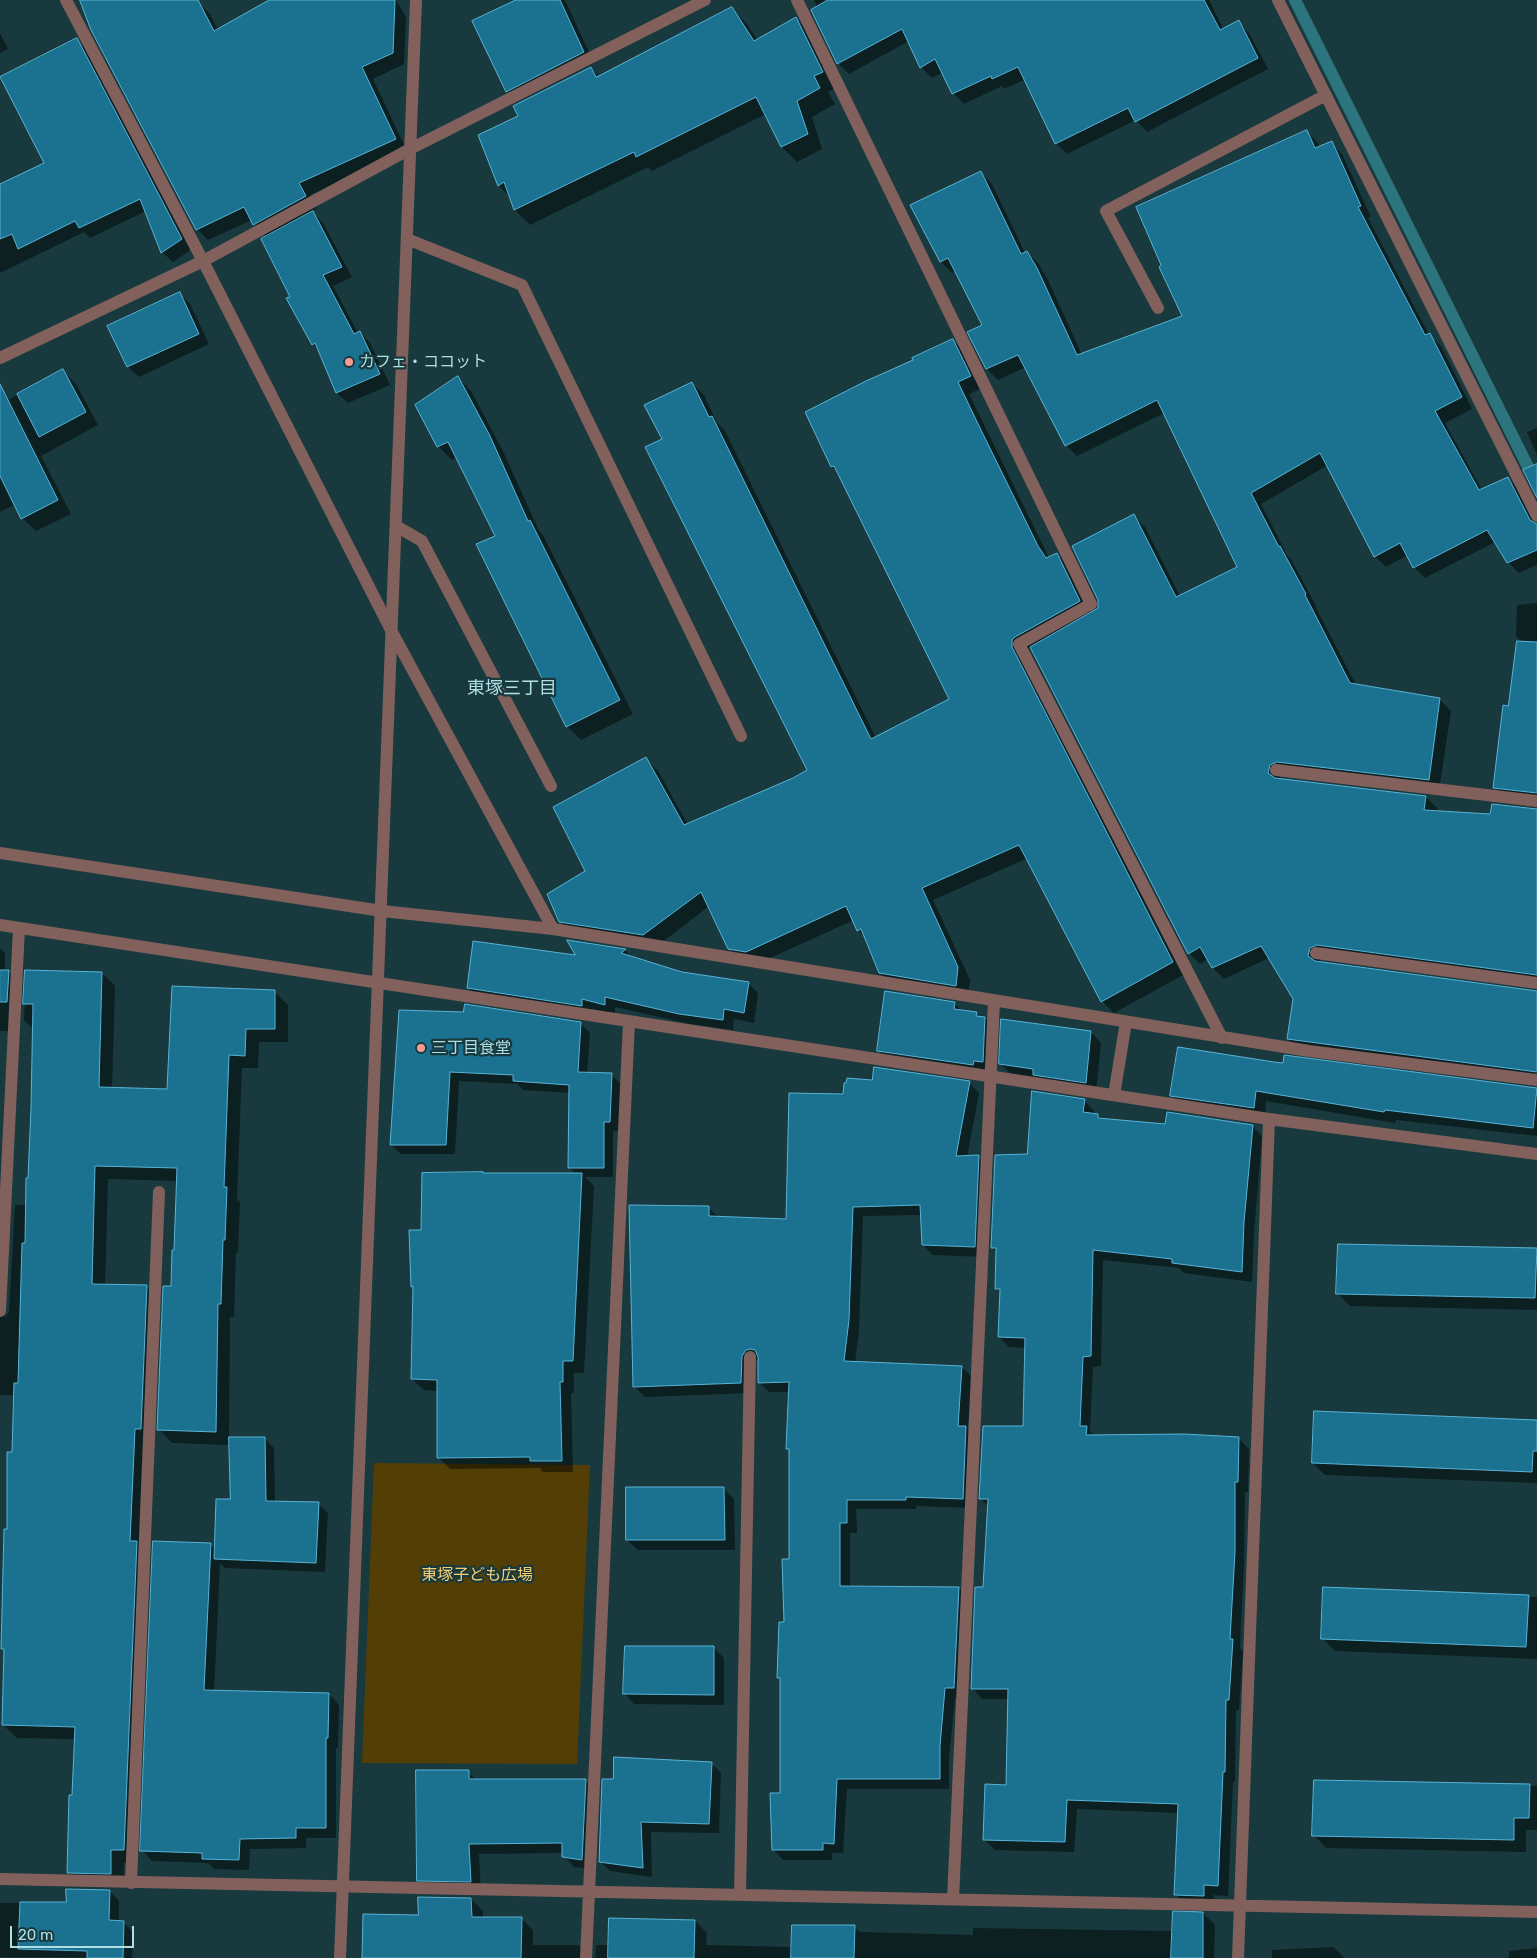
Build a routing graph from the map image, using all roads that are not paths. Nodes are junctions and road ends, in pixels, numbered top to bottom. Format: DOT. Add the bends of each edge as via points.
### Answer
graph roads {
  1 [pos="66,0"];
  2 [pos="416,0"];
  3 [pos="705,0"];
  4 [pos="797,0"];
  5 [pos="1278,0"];
  6 [pos="1326,94"];
  7 [pos="410,149"];
  8 [pos="407,239"];
  9 [pos="203,261"];
  10 [pos="1158,308"];
  11 [pos="0,358"];
  12 [pos="1537,516"];
  13 [pos="396,526"];
  14 [pos="392,632"];
  15 [pos="741,736"];
  16 [pos="1276,770"];
  17 [pos="550,786"];
  18 [pos="1537,801"];
  19 [pos="0,853"];
  20 [pos="382,911"];
  21 [pos="0,925"];
  22 [pos="19,928"];
  23 [pos="553,929"];
  24 [pos="1316,953"];
  25 [pos="1537,983"];
  26 [pos="379,984"];
  27 [pos="994,1001"];
  28 [pos="629,1022"];
  29 [pos="1126,1022"];
  30 [pos="1222,1038"];
  31 [pos="991,1077"];
  32 [pos="1537,1080"];
  33 [pos="1114,1095"];
  34 [pos="1269,1119"];
  35 [pos="1537,1154"];
  36 [pos="158,1192"];
  37 [pos="0,1311"];
  38 [pos="750,1357"];
  39 [pos="0,1879"];
  40 [pos="131,1883"];
  41 [pos="343,1888"];
  42 [pos="589,1892"];
  43 [pos="740,1895"];
  44 [pos="953,1899"];
  45 [pos="1239,1904"];
  46 [pos="1537,1912"];
  47 [pos="340,1958"];
  48 [pos="586,1958"];
  49 [pos="1238,1958"];
  1 -- 9 [label="street"];
  2 -- 7 [label="street"];
  3 -- 7 [label="street"];
  4 -- 30 [label="street" via="1091,604 1019,644"];
  5 -- 6 [label="street"];
  6 -- 10 [label="street" via="1106,211"];
  6 -- 12 [label="street"];
  7 -- 8 [label="street"];
  7 -- 9 [label="street"];
  8 -- 13 [label="street"];
  8 -- 15 [label="street" via="522,285"];
  9 -- 11 [label="street"];
  9 -- 14 [label="street"];
  13 -- 14 [label="street"];
  13 -- 17 [label="street" via="422,541"];
  14 -- 20 [label="street"];
  14 -- 23 [label="street"];
  16 -- 18 [label="street"];
  19 -- 20 [label="street"];
  20 -- 23 [label="street"];
  20 -- 26 [label="street"];
  21 -- 22 [label="street"];
  22 -- 26 [label="street"];
  22 -- 37 [label="street"];
  23 -- 27 [label="street"];
  24 -- 25 [label="street"];
  26 -- 28 [label="street"];
  26 -- 41 [label="street"];
  27 -- 29 [label="street"];
  27 -- 31 [label="street"];
  28 -- 31 [label="street"];
  28 -- 42 [label="street"];
  29 -- 30 [label="street"];
  29 -- 33 [label="street"];
  30 -- 32 [label="street"];
  31 -- 33 [label="street"];
  31 -- 44 [label="street"];
  33 -- 34 [label="street"];
  34 -- 35 [label="street"];
  34 -- 45 [label="street"];
  36 -- 40 [label="street"];
  38 -- 43 [label="street"];
  39 -- 40 [label="street"];
  40 -- 41 [label="street"];
  41 -- 42 [label="street"];
  41 -- 47 [label="street"];
  42 -- 43 [label="street"];
  42 -- 48 [label="street"];
  43 -- 44 [label="street"];
  44 -- 45 [label="street"];
  45 -- 46 [label="street"];
  45 -- 49 [label="street"];
}
